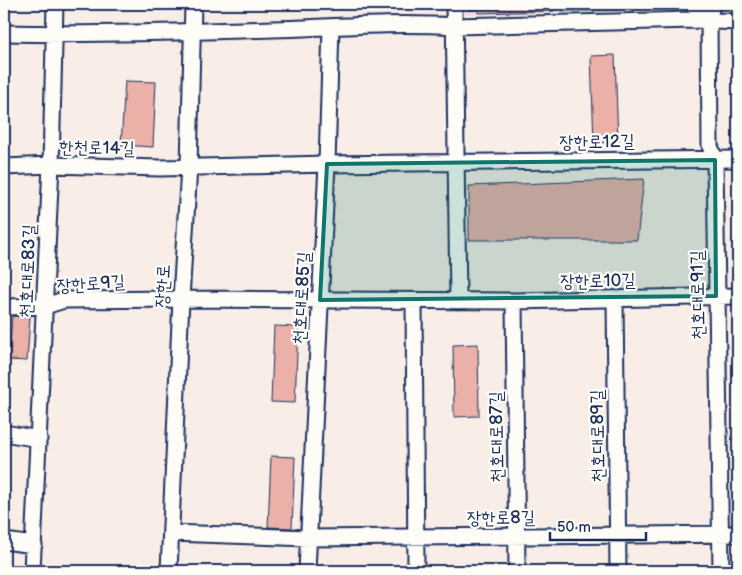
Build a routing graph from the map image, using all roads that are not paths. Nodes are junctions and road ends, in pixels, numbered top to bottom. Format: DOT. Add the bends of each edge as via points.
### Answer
graph roads {
  1 [pos="55,4"];
  2 [pos="193,4"];
  3 [pos="454,4"];
  4 [pos="692,4"];
  5 [pos="712,4"];
  6 [pos="709,20"];
  7 [pos="738,22"];
  8 [pos="454,26"];
  9 [pos="331,27"];
  10 [pos="192,31"];
  11 [pos="4,33"];
  12 [pos="54,34"];
  13 [pos="738,159"];
  14 [pos="715,160"];
  15 [pos="456,163"];
  16 [pos="327,164"];
  17 [pos="51,165"];
  18 [pos="4,166"];
  19 [pos="189,167"];
  20 [pos="716,296"];
  21 [pos="738,296"];
  22 [pos="181,299"];
  23 [pos="320,300"];
  24 [pos="616,300"];
  25 [pos="414,301"];
  26 [pos="458,301"];
  27 [pos="514,301"];
  28 [pos="45,306"];
  29 [pos="4,307"];
  30 [pos="4,433"];
  31 [pos="39,439"];
  32 [pos="171,533"];
  33 [pos="720,533"];
  34 [pos="738,534"];
  35 [pos="618,535"];
  36 [pos="517,536"];
  37 [pos="415,537"];
  38 [pos="308,538"];
  39 [pos="4,541"];
  40 [pos="34,546"];
  41 [pos="32,571"];
  42 [pos="169,571"];
  43 [pos="307,571"];
  44 [pos="416,571"];
  45 [pos="518,571"];
  46 [pos="618,571"];
  47 [pos="721,571"];
  1 -- 12 [label="street, 천호대로83길"];
  2 -- 10 [label="street, 장한로"];
  3 -- 8 [label="street"];
  4 -- 6 [label="street"];
  5 -- 6 [label="street, 천호대로91길"];
  6 -- 7 [label="street"];
  6 -- 8 [label="street"];
  6 -- 14 [label="street, 천호대로91길" via="710,146"];
  8 -- 9 [label="street"];
  8 -- 15 [label="street"];
  9 -- 10 [label="street"];
  9 -- 16 [label="street, 천호대로85길"];
  10 -- 12 [label="street"];
  10 -- 19 [label="street, 장한로"];
  11 -- 12 [label="street"];
  12 -- 17 [label="street, 천호대로83길"];
  13 -- 14 [label="street, 장한로12길"];
  14 -- 15 [label="street, 장한로12길"];
  14 -- 20 [label="street, 천호대로91길"];
  15 -- 16 [label="street, 장한로12길"];
  15 -- 26 [label="street"];
  16 -- 19 [label="street, 장한로12길"];
  16 -- 23 [label="street, 천호대로85길"];
  17 -- 18 [label="street, 한천로14길"];
  17 -- 19 [label="street, 한천로14길"];
  17 -- 28 [label="street, 천호대로83길"];
  19 -- 22 [label="street, 장한로"];
  20 -- 21 [label="street, 장한로10길"];
  20 -- 24 [label="street, 장한로10길"];
  20 -- 33 [label="street, 천호대로91길"];
  22 -- 23 [label="street, 장한로10길"];
  22 -- 28 [label="street, 장한로9길" via="64,300"];
  22 -- 32 [label="street, 장한로"];
  23 -- 25 [label="street, 장한로10길"];
  23 -- 38 [label="street, 천호대로85길"];
  24 -- 27 [label="street, 장한로10길"];
  24 -- 35 [label="street, 천호대로89길"];
  25 -- 26 [label="street, 장한로10길"];
  25 -- 37 [label="street"];
  26 -- 27 [label="street, 장한로10길"];
  27 -- 36 [label="street, 천호대로87길"];
  28 -- 29 [label="street, 장한로9길"];
  28 -- 31 [label="street, 천호대로83길"];
  30 -- 31 [label="street"];
  31 -- 40 [label="street, 천호대로83길"];
  32 -- 38 [label="street, 장한로8길"];
  32 -- 42 [label="street, 장한로"];
  33 -- 34 [label="street, 장한로8길"];
  33 -- 35 [label="street, 장한로8길"];
  33 -- 47 [label="street, 천호대로91길"];
  35 -- 36 [label="street, 장한로8길"];
  35 -- 46 [label="street, 천호대로89길"];
  36 -- 37 [label="street, 장한로8길"];
  36 -- 45 [label="street, 천호대로87길"];
  37 -- 38 [label="street, 장한로8길"];
  37 -- 44 [label="street"];
  38 -- 43 [label="street, 천호대로85길"];
  39 -- 40 [label="street"];
  40 -- 41 [label="street, 천호대로83길"];
}
